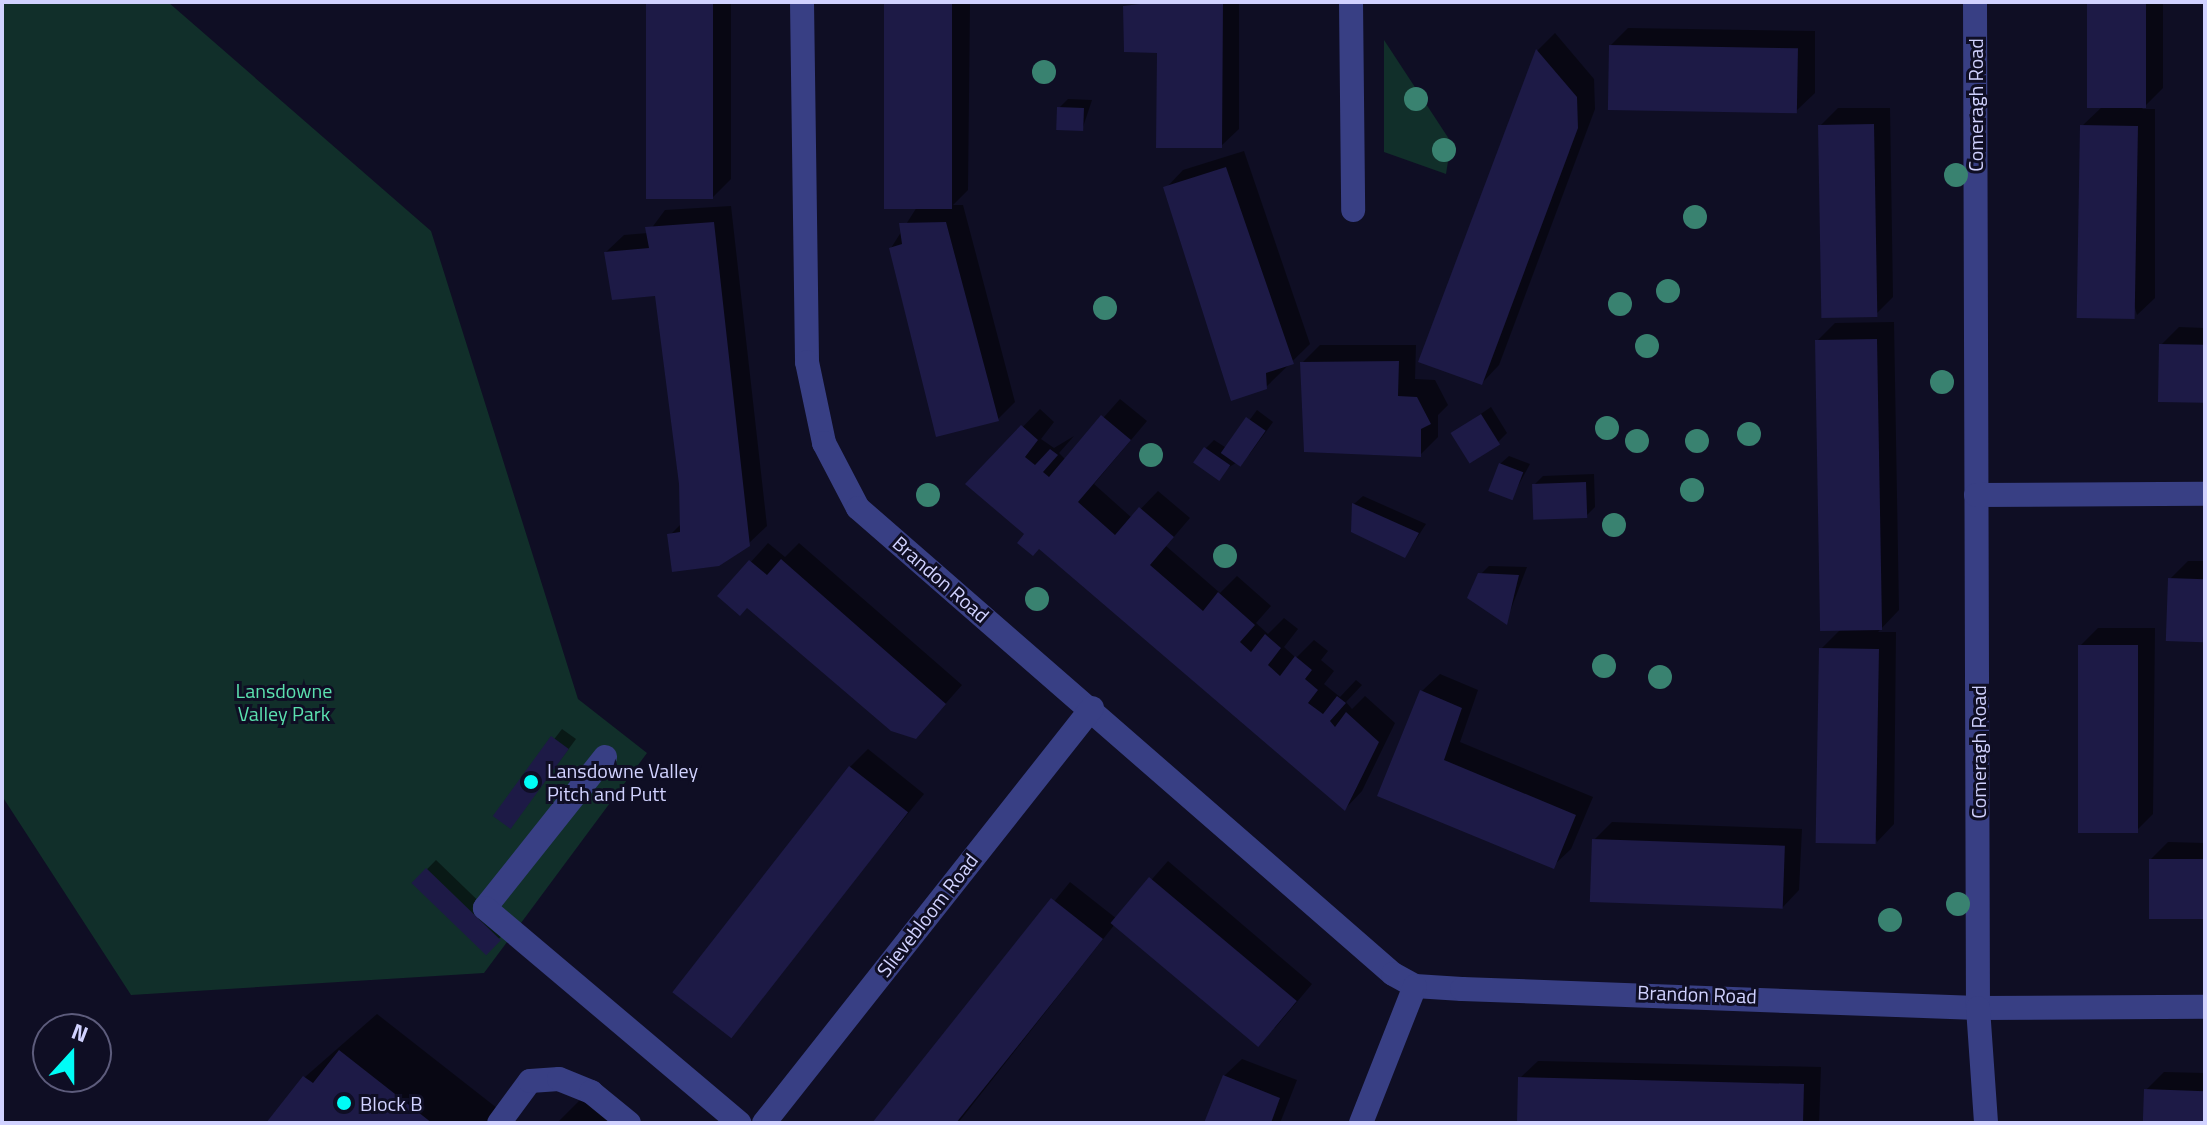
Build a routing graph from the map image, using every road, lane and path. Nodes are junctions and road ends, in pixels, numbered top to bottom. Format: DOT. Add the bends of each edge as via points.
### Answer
graph roads {
  1 [pos="802,2"];
  2 [pos="1351,2"];
  3 [pos="1975,2"];
  4 [pos="1353,210"];
  5 [pos="2205,494"];
  6 [pos="1976,495"];
  7 [pos="1092,708"];
  8 [pos="605,757"];
  9 [pos="1415,986"];
  10 [pos="2205,1007"];
  11 [pos="1978,1008"];
  12 [pos="499,1123"];
  13 [pos="629,1123"];
  14 [pos="739,1123"];
  15 [pos="764,1123"];
  16 [pos="1361,1123"];
  17 [pos="1986,1123"];
  1 -- 7 [label="street, Brandon Road" via="807,362 824,443 858,508"];
  2 -- 4 [label="street"];
  3 -- 6 [label="street, Comeragh Road"];
  5 -- 6 [label="street"];
  6 -- 11 [label="street, Comeragh Road"];
  7 -- 9 [label="street, Brandon Road"];
  7 -- 15 [label="street, Slievebloom Road"];
  8 -- 14 [label="street" via="485,908"];
  9 -- 11 [label="street, Brandon Road"];
  9 -- 16 [label="street"];
  10 -- 11 [label="street, Brandon Road"];
  11 -- 17 [label="street"];
  12 -- 13 [label="street" via="530,1081 559,1079 591,1092"];
}
